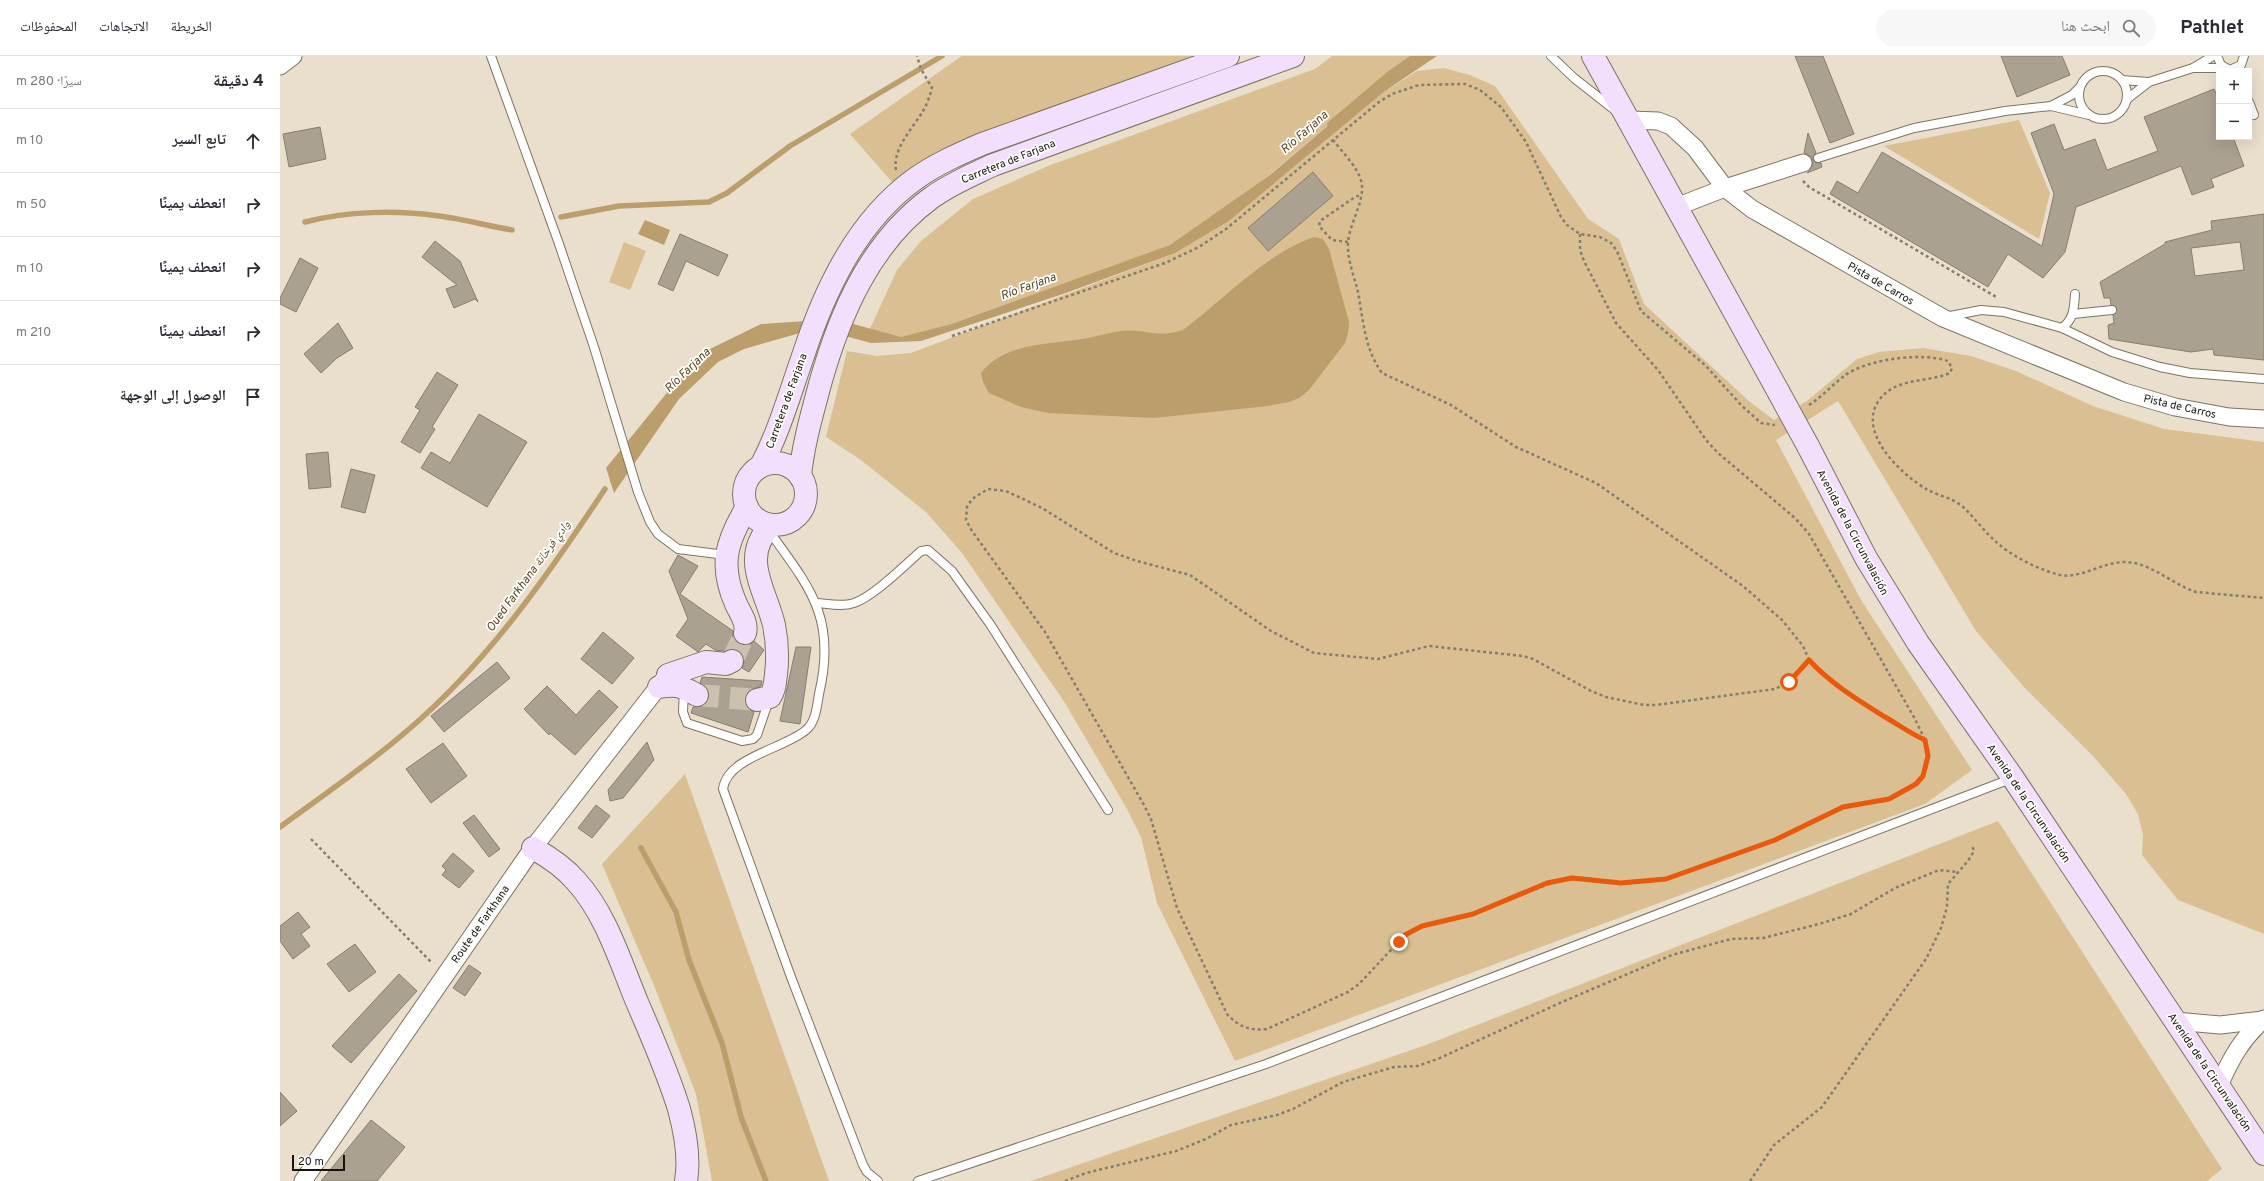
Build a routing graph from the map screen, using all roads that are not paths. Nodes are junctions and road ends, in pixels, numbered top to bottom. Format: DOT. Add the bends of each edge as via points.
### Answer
graph roads {
  1 [pos="293,56"];
  2 [pos="491,56"];
  3 [pos="1228,56"];
  4 [pos="1293,56"];
  5 [pos="1551,56"];
  6 [pos="2212,56"];
  7 [pos="2217,56"];
  8 [pos="2244,56"];
  9 [pos="1595,59"];
  10 [pos="280,66"];
  11 [pos="2193,68"];
  12 [pos="2216,68"];
  13 [pos="2224,68"];
  14 [pos="2238,68"];
  15 [pos="2122,80"];
  16 [pos="2149,82"];
  17 [pos="2080,86"];
  18 [pos="2127,99"];
  19 [pos="2250,104"];
  20 [pos="2051,106"];
  21 [pos="2088,115"];
  22 [pos="2254,115"];
  23 [pos="1630,120"];
  24 [pos="1805,162"];
  25 [pos="1725,188"];
  26 [pos="1676,207"];
  27 [pos="2075,294"];
  28 [pos="2112,310"];
  29 [pos="2073,314"];
  30 [pos="1942,318"];
  31 [pos="2062,328"];
  32 [pos="2264,379"];
  33 [pos="2264,419"];
  34 [pos="761,466"];
  35 [pos="800,476"];
  36 [pos="746,507"];
  37 [pos="769,527"];
  38 [pos="726,555"];
  39 [pos="817,603"];
  40 [pos="774,625"];
  41 [pos="732,661"];
  42 [pos="677,686"];
  43 [pos="764,698"];
  44 [pos="2013,778"];
  45 [pos="1108,810"];
  46 [pos="533,848"];
  47 [pos="2263,1020"];
  48 [pos="2175,1021"];
  49 [pos="2219,1086"];
  50 [pos="2264,1154"];
  51 [pos="303,1181"];
  52 [pos="686,1181"];
  53 [pos="878,1181"];
  54 [pos="918,1181"];
  1 -- 10 [label="street"];
  2 -- 38 [label="lane" via="558,241 634,481 650,522 664,539 678,549"];
  3 -- 34 [label="main road, Carretera de Farjana" via="982,144 947,160 902,190 868,225 828,291 806,344 775,438"];
  4 -- 35 [label="main road, Carretera de Farjana" via="1032,150 957,181 908,217 872,261 853,293 829,353 805,445"];
  5 -- 23 [label="lane" via="1601,100"];
  6 -- 11 [label="lane"];
  7 -- 13 [label="lane"];
  8 -- 14 [label="lane"];
  9 -- 23 [label="main road, Avenida de la Circunvalación"];
  11 -- 12 [label="lane"];
  11 -- 16 [label="lane"];
  15 -- 16 [label="lane"];
  15 -- 17 [label="lane" via="2107,71 2099,71 2084,79"];
  15 -- 18 [label="lane"];
  16 -- 18 [label="lane"];
  17 -- 20 [label="lane" via="2072,95"];
  17 -- 21 [label="lane" via="2078,97 2081,107"];
  18 -- 21 [label="lane" via="2124,108 2108,119"];
  19 -- 22 [label="lane"];
  20 -- 21 [label="lane"];
  20 -- 24 [label="lane" via="2005,111 1914,128"];
  23 -- 25 [label="street, Pista de Carros" via="1658,121 1671,126 1695,148"];
  23 -- 26 [label="main road, Avenida de la Circunvalación"];
  24 -- 25 [label="street"];
  25 -- 26 [label="street"];
  25 -- 30 [label="street, Pista de Carros" via="1752,209"];
  26 -- 44 [label="main road, Avenida de la Circunvalación, bridge" via="1892,602"];
  27 -- 29 [label="lane"];
  28 -- 29 [label="lane"];
  29 -- 31 [label="lane"];
  30 -- 31 [label="lane" via="1968,311 1991,310"];
  30 -- 33 [label="street, Pista de Carros" via="2124,392 2175,407 2229,417"];
  31 -- 32 [label="lane" via="2119,355 2160,368"];
  34 -- 35 [label="main road, Carretera de Farjana" via="786,466"];
  34 -- 36 [label="main road, Carretera de Farjana" via="753,472 746,484"];
  35 -- 37 [label="main road, Carretera de Farjana" via="805,493 801,509 789,521"];
  36 -- 37 [label="main road" via="756,519"];
  36 -- 38 [label="main road, Carretera de Farjana" via="734,530"];
  37 -- 39 [label="lane"];
  37 -- 40 [label="main road" via="758,546 756,564"];
  38 -- 40 [label="main road, Carretera de Farjana" via="731,590 745,628 759,634 770,630"];
  39 -- 45 [label="lane" via="846,605 859,601 921,551 928,550 952,571 990,624"];
  39 -- 53 [label="lane" via="822,621 824,656 821,688 811,725 801,734 742,763 724,780 723,789 863,1165"];
  40 -- 43 [label="main road" via="778,662 773,692"];
  41 -- 42 [label="main road" via="726,664 696,664"];
  42 -- 43 [label="lane" via="687,723 742,741 757,735"];
  42 -- 46 [label="street, Route de Farkhana"];
  44 -- 48 [label="main road, Avenida de la Circunvalación"];
  44 -- 54 [label="lane" via="1266,1064"];
  46 -- 51 [label="street, Route de Farkhana"];
  46 -- 52 [label="main road" via="560,865 576,881 611,938 679,1110 686,1141"];
  47 -- 48 [label="street" via="2220,1025"];
  47 -- 49 [label="street" via="2248,1033 2237,1049"];
  48 -- 49 [label="main road, Avenida de la Circunvalación"];
  49 -- 50 [label="main road, Avenida de la Circunvalación"];
}
